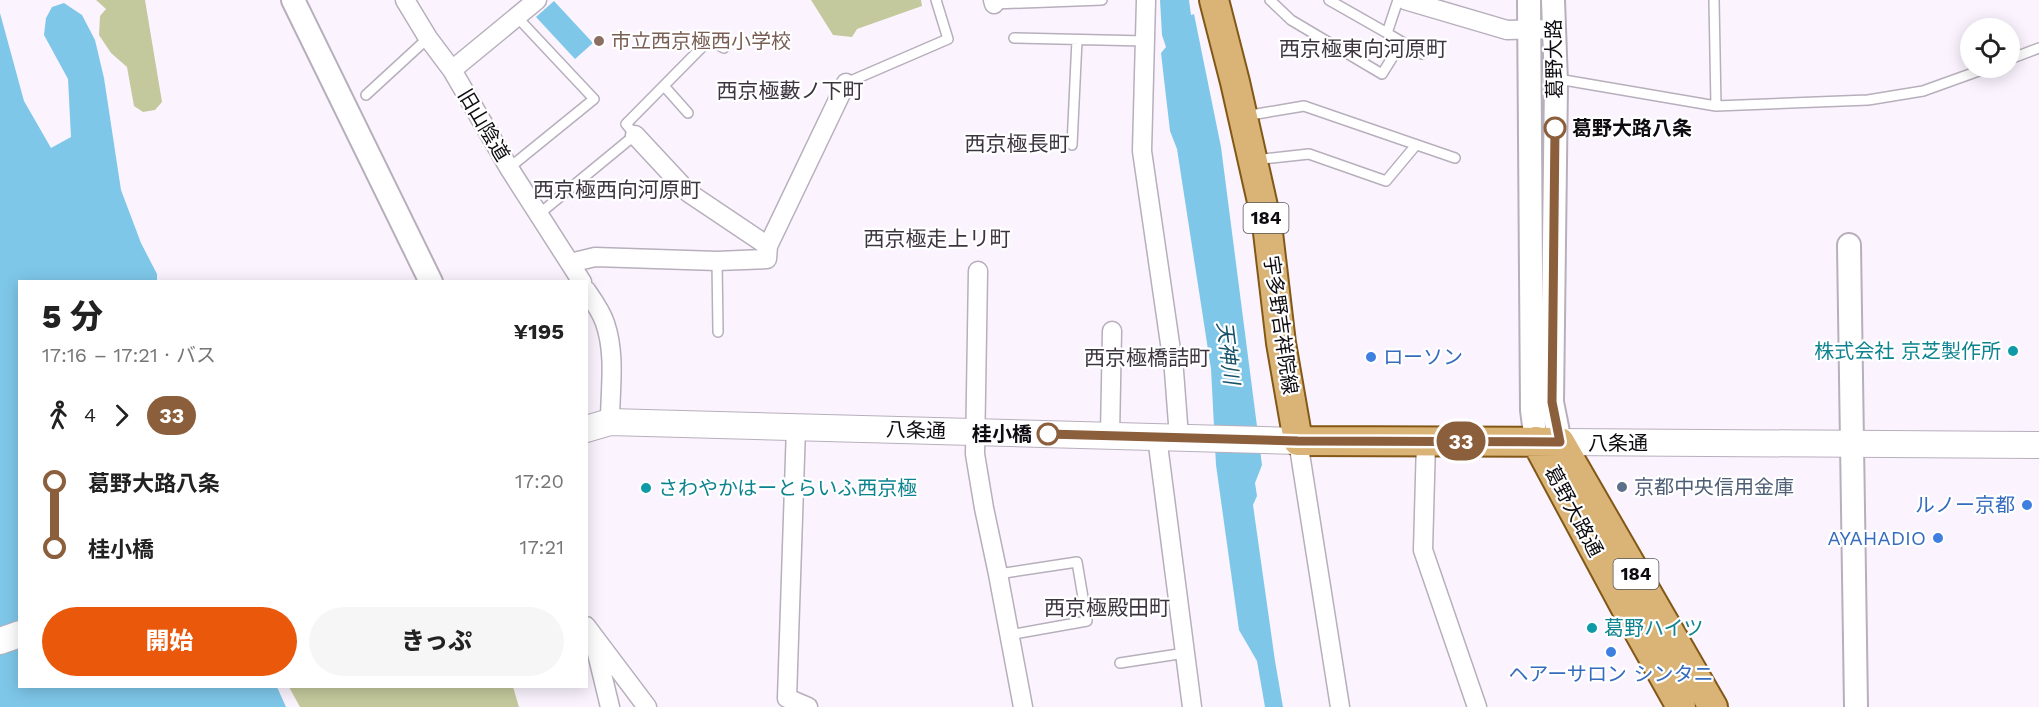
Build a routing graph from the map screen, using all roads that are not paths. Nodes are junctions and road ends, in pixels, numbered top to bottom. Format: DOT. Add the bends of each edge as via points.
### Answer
graph roads {
  1 [pos="293,0"];
  2 [pos="405,0"];
  3 [pos="537,0"];
  4 [pos="936,0"];
  5 [pos="1102,0"];
  6 [pos="1146,0"];
  7 [pos="1214,0"];
  8 [pos="1270,0"];
  9 [pos="1329,0"];
  10 [pos="1398,0"];
  11 [pos="1405,0"];
  12 [pos="1529,0"];
  13 [pos="1553,0"];
  14 [pos="1714,0"];
  15 [pos="1044,1"];
  16 [pos="993,2"];
  17 [pos="517,17"];
  18 [pos="1554,30"];
  19 [pos="1529,31"];
  20 [pos="1387,33"];
  21 [pos="428,38"];
  22 [pos="1014,38"];
  23 [pos="1077,40"];
  24 [pos="1145,41"];
  25 [pos="1402,42"];
  26 [pos="724,48"];
  27 [pos="2039,48"];
  28 [pos="1422,54"];
  29 [pos="2020,55"];
  30 [pos="452,70"];
  31 [pos="1960,78"];
  32 [pos="1555,79"];
  33 [pos="846,83"];
  34 [pos="664,86"];
  35 [pos="366,95"];
  36 [pos="1716,106"];
  37 [pos="688,113"];
  38 [pos="1243,117"];
  39 [pos="635,135"];
  40 [pos="1072,145"];
  41 [pos="1416,145"];
  42 [pos="1455,158"];
  43 [pos="1253,160"];
  44 [pos="509,168"];
  45 [pos="538,214"];
  46 [pos="1849,245"];
  47 [pos="768,246"];
  48 [pos="717,261"];
  49 [pos="570,263"];
  50 [pos="978,271"];
  51 [pos="430,280"];
  52 [pos="581,280"];
  53 [pos="588,293"];
  54 [pos="1112,331"];
  55 [pos="718,332"];
  56 [pos="598,425"];
  57 [pos="796,427"];
  58 [pos="975,432"];
  59 [pos="1110,435"];
  60 [pos="1176,437"];
  61 [pos="1287,440"];
  62 [pos="1548,441"];
  63 [pos="1426,442"];
  64 [pos="1851,443"];
  65 [pos="2039,445"];
  66 [pos="998,574"];
  67 [pos="589,630"];
  68 [pos="18,635"];
  69 [pos="1009,635"];
  70 [pos="0,641"];
  71 [pos="1185,653"];
  72 [pos="1120,663"];
  73 [pos="1696,704"];
  74 [pos="610,707"];
  75 [pos="647,707"];
  76 [pos="808,707"];
  77 [pos="1023,707"];
  78 [pos="1192,707"];
  79 [pos="1340,707"];
  80 [pos="1477,707"];
  81 [pos="1856,707"];
  1 -- 51 [label="street"];
  2 -- 21 [label="street, 旧山陰道"];
  3 -- 17 [label="street"];
  4 -- 33 [label="lane" via="948,39"];
  5 -- 15 [label="lane"];
  6 -- 24 [label="street"];
  7 -- 38 [label="main road, 宇多野吉祥院線 / 184"];
  8 -- 25 [label="lane" via="1291,20 1382,74"];
  9 -- 20 [label="lane"];
  10 -- 20 [label="lane"];
  11 -- 19 [label="street" via="1507,30"];
  12 -- 19 [label="street, 葛野大路"];
  13 -- 18 [label="street, 葛野大路"];
  14 -- 36 [label="lane"];
  15 -- 16 [label="lane"];
  17 -- 30 [label="street"];
  17 -- 44 [label="lane" via="594,99"];
  18 -- 19 [label="street"];
  18 -- 32 [label="street, 葛野大路"];
  19 -- 62 [label="street, 葛野大路" via="1532,410"];
  20 -- 25 [label="lane"];
  21 -- 30 [label="street, 旧山陰道"];
  21 -- 35 [label="lane"];
  22 -- 23 [label="lane"];
  23 -- 24 [label="lane"];
  23 -- 40 [label="lane"];
  24 -- 60 [label="street" via="1142,151 1174,371"];
  25 -- 28 [label="lane"];
  26 -- 34 [label="lane" via="709,40"];
  27 -- 29 [label="lane"];
  30 -- 44 [label="street, 旧山陰道"];
  31 -- 36 [label="lane" via="1923,91 1868,100"];
  32 -- 36 [label="lane"];
  32 -- 62 [label="street, 葛野大路" via="1552,402"];
  33 -- 47 [label="street"];
  34 -- 37 [label="lane"];
  34 -- 39 [label="lane" via="626,124"];
  38 -- 41 [label="lane" via="1304,106"];
  38 -- 43 [label="main road, 宇多野吉祥院線 / 184"];
  39 -- 45 [label="lane"];
  39 -- 47 [label="street" via="689,193"];
  41 -- 42 [label="lane"];
  41 -- 43 [label="lane" via="1386,181 1309,154"];
  43 -- 61 [label="main road, 宇多野吉祥院線 / 184" via="1267,224"];
  44 -- 45 [label="street, 旧山陰道"];
  45 -- 49 [label="street, 旧山陰道"];
  46 -- 64 [label="street"];
  47 -- 48 [label="street" via="767,259"];
  48 -- 49 [label="street" via="595,257"];
  48 -- 55 [label="lane"];
  49 -- 52 [label="street, 旧山陰道"];
  50 -- 58 [label="street"];
  53 -- 56 [label="street" via="604,320 611,343 612,368"];
  54 -- 59 [label="street"];
  56 -- 57 [label="main road, 八条通"];
  57 -- 58 [label="main road, 八条通"];
  57 -- 76 [label="street" via="786,698"];
  58 -- 59 [label="main road, 八条通"];
  58 -- 66 [label="street" via="975,454"];
  59 -- 60 [label="main road, 八条通"];
  60 -- 61 [label="main road, 八条通"];
  60 -- 71 [label="street"];
  61 -- 63 [label="main road, 八条通"];
  61 -- 79 [label="street"];
  62 -- 63 [label="main road, 八条通"];
  62 -- 64 [label="main road, 八条通"];
  62 -- 73 [label="main road, 葛野大路通 / 184" via="1631,618"];
  63 -- 80 [label="street" via="1423,550"];
  64 -- 65 [label="main road, 八条通"];
  64 -- 81 [label="street"];
  66 -- 69 [label="street"];
  66 -- 69 [label="lane" via="1077,562 1087,621"];
  67 -- 74 [label="street"];
  67 -- 75 [label="street"];
  68 -- 70 [label="main road"];
  69 -- 77 [label="street"];
  71 -- 72 [label="lane"];
  71 -- 78 [label="street"];
}
